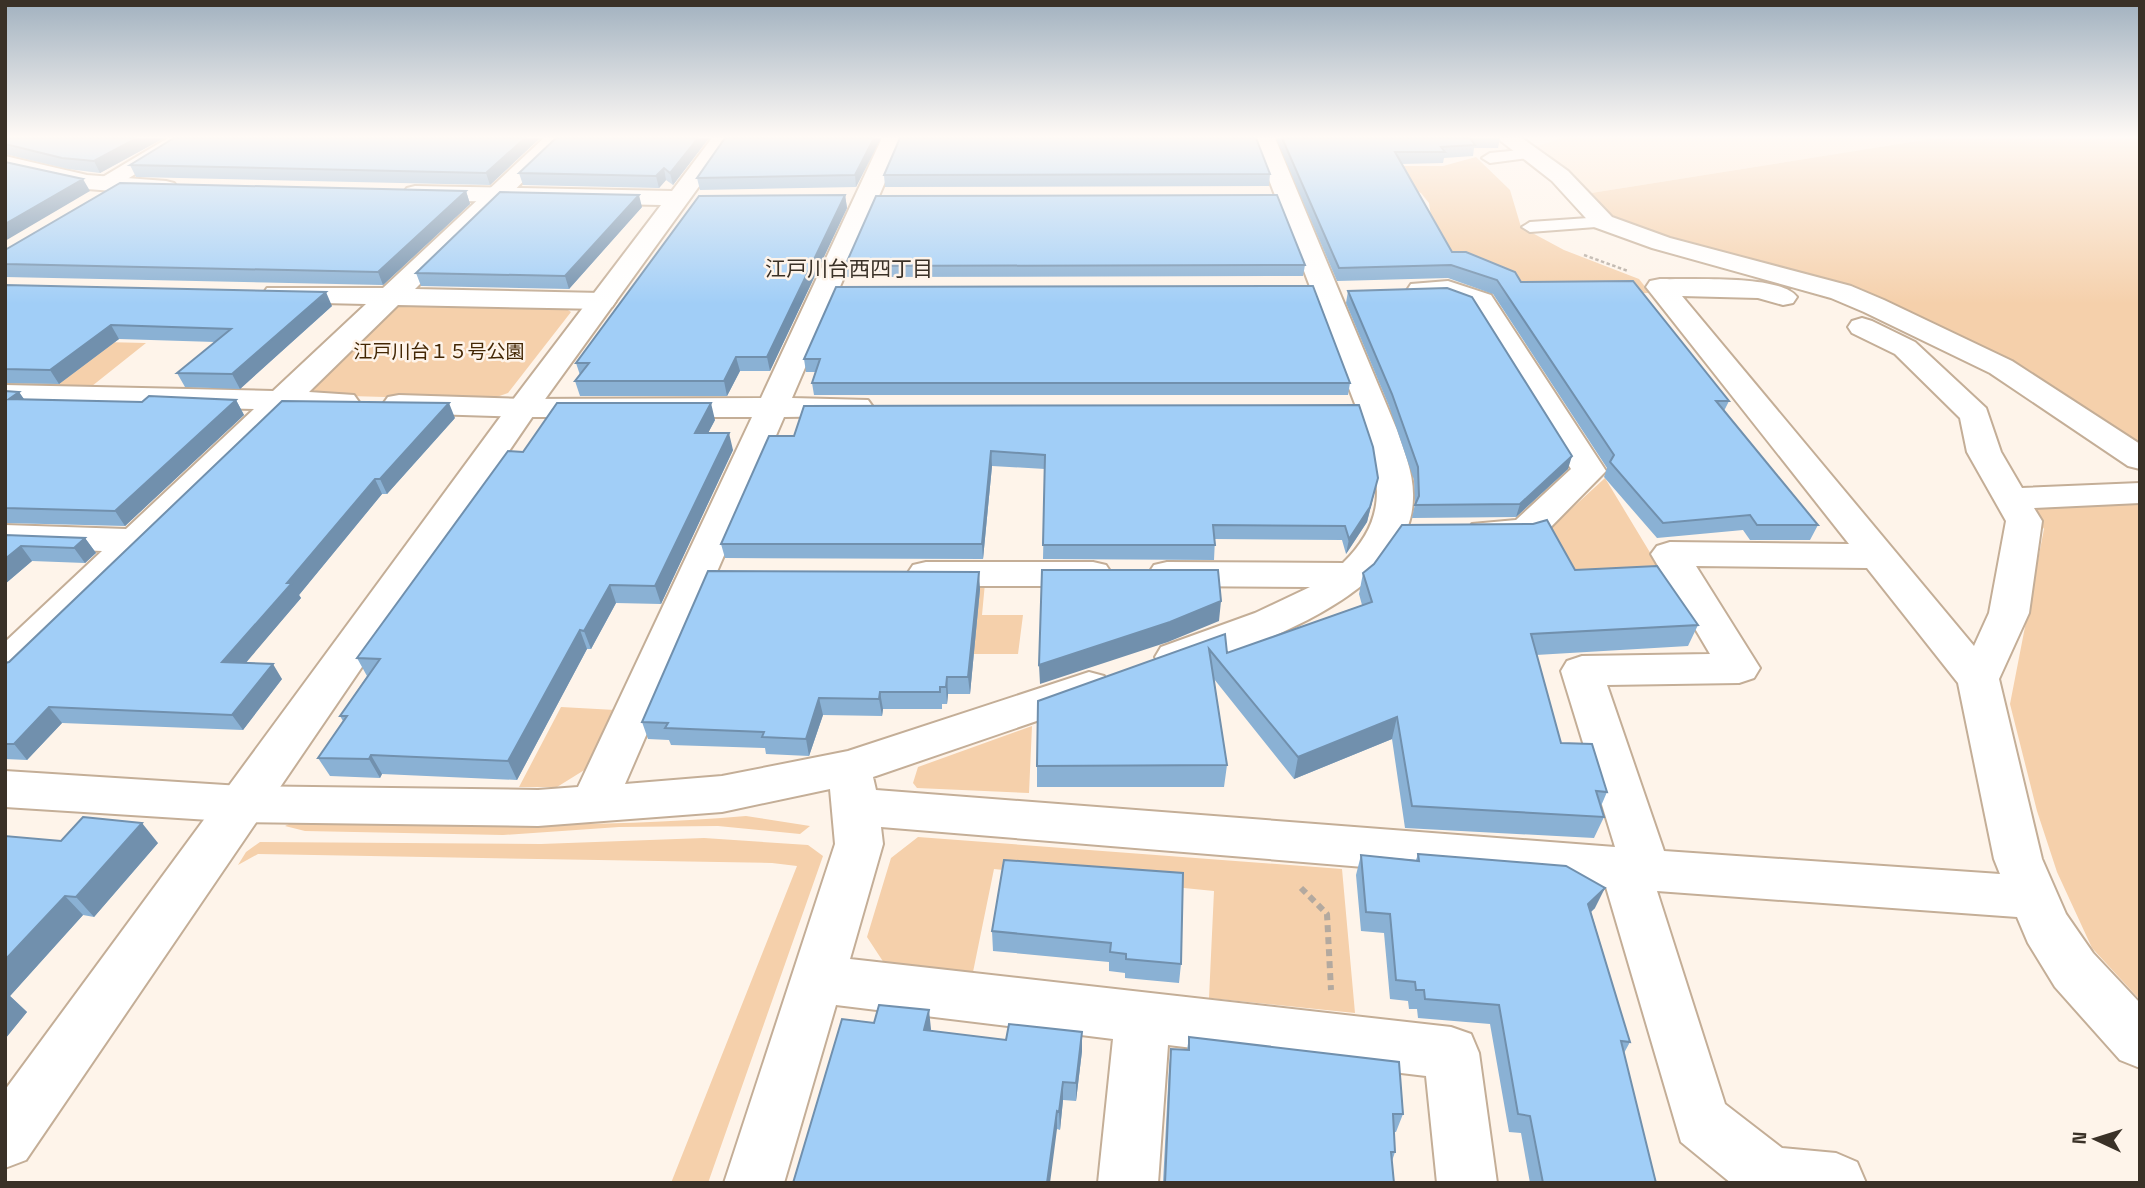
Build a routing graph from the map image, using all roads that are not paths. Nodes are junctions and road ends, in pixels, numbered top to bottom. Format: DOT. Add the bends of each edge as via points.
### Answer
graph roads {
  1 [pos="102,193"];
  2 [pos="419,193"];
  3 [pos="692,193"];
  4 [pos="868,193"];
  5 [pos="1275,193"];
  6 [pos="1579,193"];
  7 [pos="495,195"];
  8 [pos="690,197"];
  9 [pos="86,206"];
  10 [pos="1603,222"];
  11 [pos="1530,227"];
  12 [pos="1393,290"];
  13 [pos="252,293"];
  14 [pos="390,297"];
  15 [pos="602,301"];
  16 [pos="1970,352"];
  17 [pos="1923,366"];
  18 [pos="5,394"];
  19 [pos="283,401"];
  20 [pos="771,407"];
  21 [pos="883,407"];
  22 [pos="523,408"];
  23 [pos="2140,459"];
  24 [pos="2140,493"];
  25 [pos="2011,499"];
  26 [pos="1461,532"];
  27 [pos="5,537"];
  28 [pos="135,541"];
  29 [pos="1880,556"];
  30 [pos="696,573"];
  31 [pos="738,573"];
  32 [pos="892,574"];
  33 [pos="1354,575"];
  34 [pos="5,666"];
  35 [pos="1978,679"];
  36 [pos="853,788"];
  37 [pos="5,789"];
  38 [pos="241,804"];
  39 [pos="593,805"];
  40 [pos="1636,869"];
  41 [pos="2034,897"];
  42 [pos="819,979"];
  43 [pos="1143,1017"];
  44 [pos="2140,1042"];
  45 [pos="5,1139"];
  46 [pos="1776,1180"];
  47 [pos="754,1183"];
  48 [pos="1128,1183"];
  49 [pos="1467,1183"];
  50 [pos="1836,1183"];
  1 -- 9 [label="street"];
  2 -- 7 [label="street"];
  3 -- 8 [label="street"];
  4 -- 20 [label="street" via="837,288"];
  5 -- 33 [label="street" via="1322,290 1356,407 1390,462 1395,508 1404,532"];
  6 -- 10 [label="street"];
  7 -- 8 [label="street"];
  7 -- 14 [label="street"];
  8 -- 15 [label="street"];
  10 -- 11 [label="lane"];
  10 -- 16 [label="street" via="1661,243 1841,292"];
  12 -- 26 [label="street" via="1448,289 1480,301 1589,471 1526,531"];
  13 -- 14 [label="street"];
  14 -- 15 [label="street"];
  14 -- 19 [label="street"];
  15 -- 22 [label="street"];
  16 -- 17 [label="street"];
  16 -- 23 [label="street" via="2001,367"];
  17 -- 25 [label="street" via="1975,415 1984,452"];
  17 -- 29 [label="street" via="1885,336 1760,289 1660,287"];
  18 -- 19 [label="street"];
  19 -- 22 [label="street"];
  19 -- 28 [label="street"];
  20 -- 21 [label="street"];
  20 -- 22 [label="street"];
  20 -- 30 [label="street"];
  22 -- 38 [label="street"];
  24 -- 25 [label="street"];
  25 -- 35 [label="street" via="2024,522 2009,613"];
  27 -- 28 [label="street"];
  28 -- 34 [label="street"];
  29 -- 35 [label="street"];
  29 -- 40 [label="street" via="1670,554 1739,668 1582,671"];
  30 -- 31 [label="street"];
  30 -- 39 [label="street"];
  32 -- 33 [label="street"];
  33 -- 36 [label="street" via="1330,593 1270,620"];
  35 -- 41 [label="street" via="2000,790 2018,859"];
  36 -- 39 [label="street"];
  36 -- 40 [label="street"];
  36 -- 42 [label="street" via="859,844"];
  37 -- 38 [label="street"];
  38 -- 39 [label="street"];
  38 -- 45 [label="street"];
  40 -- 41 [label="street"];
  40 -- 46 [label="street" via="1702,1122"];
  41 -- 44 [label="street" via="2046,928 2074,970"];
  42 -- 43 [label="street"];
  42 -- 47 [label="street"];
  43 -- 48 [label="street"];
  43 -- 49 [label="street" via="1451,1053"];
  46 -- 50 [label="street"];
}
